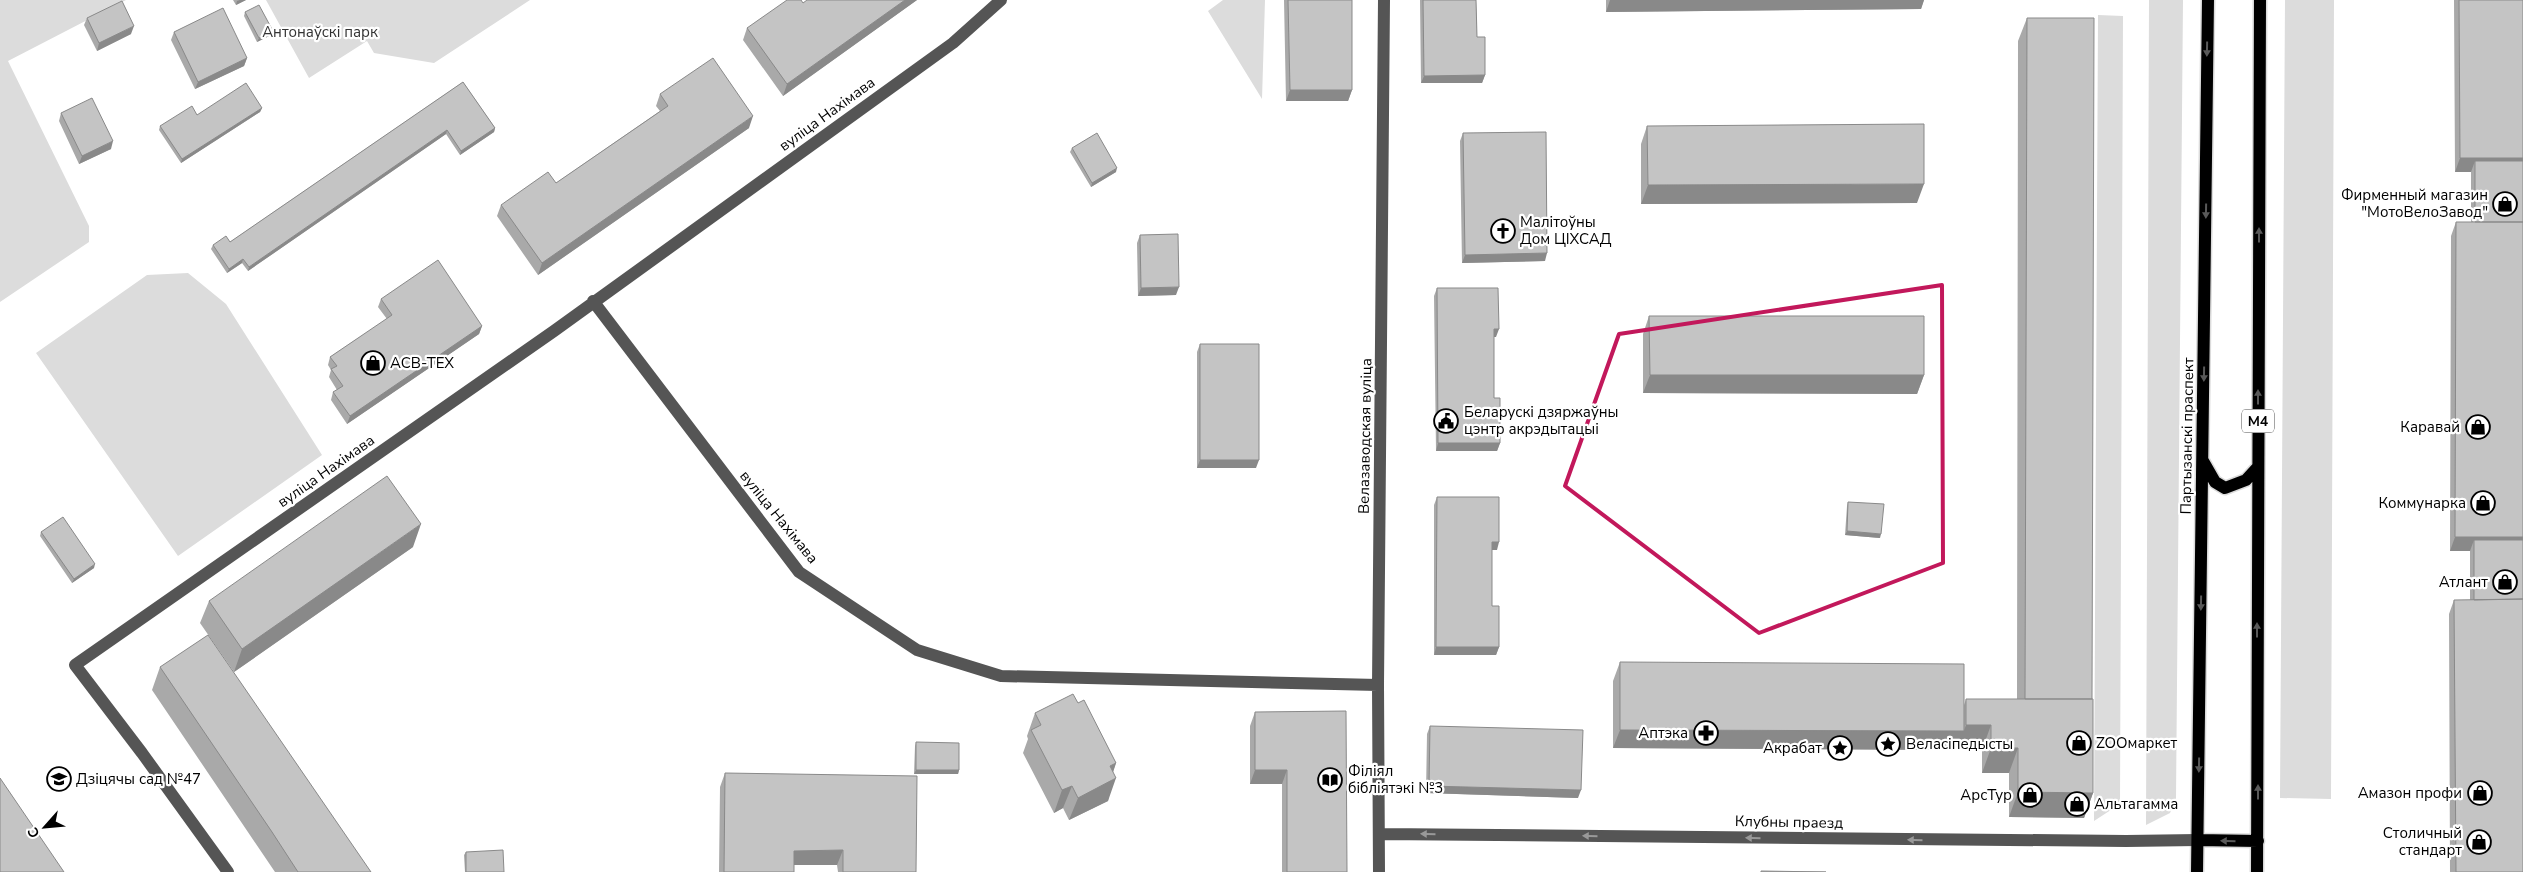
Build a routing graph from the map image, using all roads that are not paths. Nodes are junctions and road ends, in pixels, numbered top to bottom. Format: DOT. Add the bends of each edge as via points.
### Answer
graph roads {
  1 [pos="1001,0"];
  2 [pos="1384,0"];
  3 [pos="2208,0"];
  4 [pos="2260,0"];
  5 [pos="593,301"];
  6 [pos="2203,461"];
  7 [pos="2257,468"];
  8 [pos="1378,686"];
  9 [pos="1380,834"];
  10 [pos="2198,840"];
  11 [pos="2258,841"];
  12 [pos="228,872"];
  13 [pos="1379,872"];
  14 [pos="2197,872"];
  15 [pos="2257,872"];
  1 -- 5 [label="street, вуліца Нахімава" via="954,43"];
  2 -- 8 [label="street, Велазаводская вуліца"];
  3 -- 6 [label="main road, Партызанскі праспект, one-way"];
  7 -- 4 [label="main road, М4, one-way"];
  5 -- 8 [label="street, вуліца Нахімава" via="799,572 917,650 1001,676"];
  5 -- 12 [label="street, вуліца Нахімава" via="356,471 75,665"];
  6 -- 7 [label="main road" via="2215,482 2225,488 2246,480"];
  6 -- 10 [label="main road, Партызанскі праспект, one-way"];
  11 -- 7 [label="main road, М4, one-way"];
  8 -- 9 [label="street, Велазаводская вуліца"];
  10 -- 9 [label="street, Клубны праезд, one-way"];
  9 -- 13 [label="street, Велазаводская вуліца"];
  11 -- 10 [label="main road, one-way"];
  10 -- 14 [label="main road, Партызанскі праспект"];
  11 -- 15 [label="main road, М4"];
}
